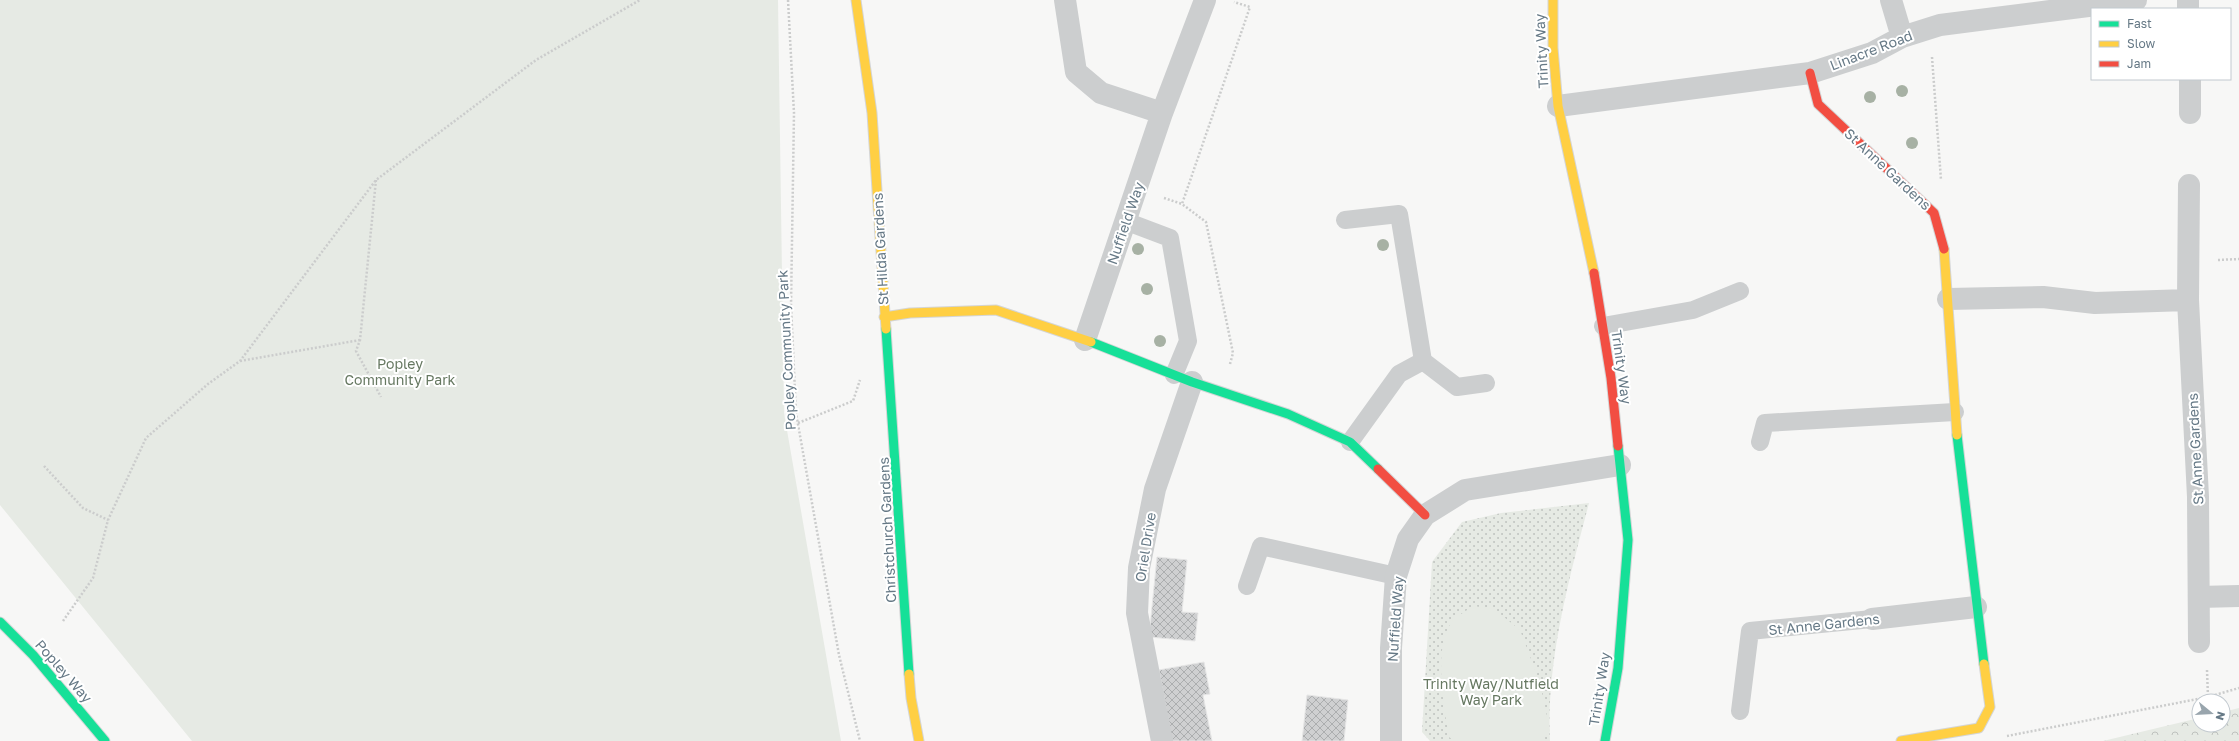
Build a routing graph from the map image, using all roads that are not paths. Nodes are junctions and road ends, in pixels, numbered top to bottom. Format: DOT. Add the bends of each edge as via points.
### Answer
graph roads {
  1 [pos="856,0"];
  2 [pos="1065,0"];
  3 [pos="1205,0"];
  4 [pos="1553,0"];
  5 [pos="1890,0"];
  6 [pos="2136,0"];
  7 [pos="1902,37"];
  8 [pos="1810,73"];
  9 [pos="2190,80"];
  10 [pos="1558,106"];
  11 [pos="1162,113"];
  12 [pos="2190,113"];
  13 [pos="2189,185"];
  14 [pos="1345,220"];
  15 [pos="1125,221"];
  16 [pos="1740,291"];
  17 [pos="1948,299"];
  18 [pos="2188,300"];
  19 [pos="884,316"];
  20 [pos="1603,326"];
  21 [pos="1086,340"];
  22 [pos="1423,361"];
  23 [pos="1183,378"];
  24 [pos="1486,383"];
  25 [pos="1955,412"];
  26 [pos="1350,442"];
  27 [pos="1760,442"];
  28 [pos="1620,465"];
  29 [pos="1425,515"];
  30 [pos="1396,576"];
  31 [pos="1247,586"];
  32 [pos="2239,596"];
  33 [pos="2199,597"];
  34 [pos="1976,607"];
  35 [pos="1872,619"];
  36 [pos="0,622"];
  37 [pos="2200,642"];
  38 [pos="1740,711"];
  39 [pos="105,741"];
  40 [pos="919,741"];
  41 [pos="1162,741"];
  42 [pos="1391,741"];
  43 [pos="1605,741"];
  44 [pos="1901,741"];
  1 -- 19 [label="street, St Hilda Gardens" via="872,113"];
  2 -- 11 [label="street" via="1076,72 1101,93"];
  3 -- 11 [label="street, Nuffield Way"];
  4 -- 10 [label="street, Trinity Way" via="1553,48"];
  5 -- 7 [label="street"];
  6 -- 7 [label="street, Linacre Road" via="1989,18 1930,28"];
  7 -- 8 [label="street, Linacre Road" via="1872,53"];
  8 -- 10 [label="street, Linacre Road"];
  8 -- 17 [label="street, St Anne Gardens" via="1818,104 1934,213 1944,248"];
  9 -- 12 [label="street"];
  10 -- 20 [label="street, Trinity Way" via="1594,272"];
  11 -- 15 [label="street, Nuffield Way"];
  13 -- 18 [label="street, St Anne Gardens"];
  14 -- 22 [label="lane" via="1399,214"];
  15 -- 21 [label="street, Nuffield Way"];
  15 -- 23 [label="lane" via="1170,238 1188,341"];
  16 -- 20 [label="lane" via="1693,310"];
  17 -- 18 [label="street" via="2043,297 2094,303"];
  17 -- 25 [label="street, St Anne Gardens"];
  18 -- 33 [label="street, St Anne Gardens" via="2198,497"];
  19 -- 21 [label="street, St Hilda Gardens" via="996,310"];
  19 -- 40 [label="street, Christchurch Gardens" via="896,454 911,698"];
  20 -- 28 [label="street, Trinity Way"];
  21 -- 23 [label="street"];
  22 -- 24 [label="lane" via="1457,387"];
  22 -- 26 [label="lane" via="1399,374"];
  23 -- 26 [label="street" via="1288,414"];
  23 -- 41 [label="street, Oriel Drive" via="1155,489 1139,568 1137,613"];
  25 -- 27 [label="lane" via="1764,422"];
  25 -- 34 [label="street, St Anne Gardens"];
  26 -- 29 [label="street"];
  28 -- 29 [label="street, Nuffield Way" via="1465,490"];
  28 -- 43 [label="street, Trinity Way" via="1628,540 1618,668"];
  29 -- 30 [label="street, Nuffield Way" via="1408,539"];
  30 -- 31 [label="lane" via="1261,546"];
  30 -- 42 [label="street, Nuffield Way" via="1391,648"];
  32 -- 33 [label="street"];
  33 -- 37 [label="street, St Anne Gardens"];
  34 -- 35 [label="street, St Anne Gardens"];
  34 -- 44 [label="street, St Anne Gardens" via="1990,707 1980,728"];
  35 -- 38 [label="lane, St Anne Gardens" via="1750,632"];
  36 -- 39 [label="street, Popley Way" via="33,655"];
}
